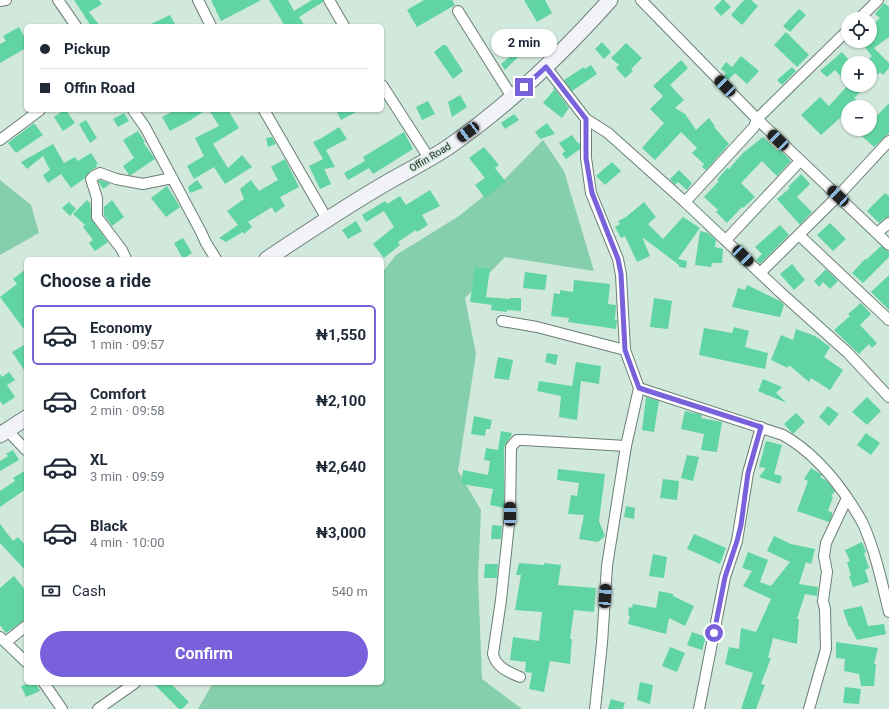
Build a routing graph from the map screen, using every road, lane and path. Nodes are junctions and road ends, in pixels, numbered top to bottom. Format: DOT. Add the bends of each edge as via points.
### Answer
graph roads {
  1 [pos="6,0"];
  2 [pos="58,0"];
  3 [pos="198,0"];
  4 [pos="329,0"];
  5 [pos="610,0"];
  6 [pos="642,0"];
  7 [pos="878,0"];
  8 [pos="0,2"];
  9 [pos="458,11"];
  10 [pos="866,12"];
  11 [pos="75,24"];
  12 [pos="210,24"];
  13 [pos="343,24"];
  14 [pos="841,37"];
  15 [pos="546,67"];
  16 [pos="384,88"];
  17 [pos="512,97"];
  18 [pos="37,112"];
  19 [pos="134,112"];
  20 [pos="265,112"];
  21 [pos="586,119"];
  22 [pos="757,119"];
  23 [pos="0,140"];
  24 [pos="889,142"];
  25 [pos="429,158"];
  26 [pos="800,161"];
  27 [pos="172,178"];
  28 [pos="838,196"];
  29 [pos="685,202"];
  30 [pos="327,219"];
  31 [pos="889,223"];
  32 [pos="877,232"];
  33 [pos="799,235"];
  34 [pos="726,240"];
  35 [pos="889,245"];
  36 [pos="125,257"];
  37 [pos="215,257"];
  38 [pos="270,257"];
  39 [pos="760,273"];
  40 [pos="889,320"];
  41 [pos="502,322"];
  42 [pos="625,350"];
  43 [pos="639,388"];
  44 [pos="889,396"];
  45 [pos="24,419"];
  46 [pos="761,427"];
  47 [pos="3,433"];
  48 [pos="626,446"];
  49 [pos="24,449"];
  50 [pos="847,498"];
  51 [pos="889,612"];
  52 [pos="24,627"];
  53 [pos="3,640"];
  54 [pos="24,660"];
  55 [pos="520,677"];
  56 [pos="45,685"];
  57 [pos="132,685"];
  58 [pos="62,709"];
  59 [pos="98,709"];
  60 [pos="595,709"];
  61 [pos="699,709"];
  62 [pos="809,709"];
  1 -- 8 [label="street"];
  2 -- 11 [label="street"];
  3 -- 12 [label="street"];
  4 -- 13 [label="street"];
  5 -- 15 [label="street, Offin Road"];
  6 -- 22 [label="street"];
  7 -- 10 [label="street"];
  9 -- 17 [label="street"];
  14 -- 22 [label="street"];
  15 -- 17 [label="street, Offin Road"];
  15 -- 21 [label="street"];
  16 -- 25 [label="street"];
  17 -- 25 [label="street, Offin Road" via="457,140"];
  18 -- 23 [label="street"];
  19 -- 27 [label="street"];
  20 -- 30 [label="street"];
  21 -- 29 [label="street" via="608,133"];
  21 -- 42 [label="street" via="586,158 592,193 618,259 621,274"];
  22 -- 26 [label="street"];
  22 -- 29 [label="street" via="754,127"];
  24 -- 28 [label="street"];
  25 -- 30 [label="street, Offin Road"];
  26 -- 28 [label="street"];
  26 -- 34 [label="street"];
  27 -- 36 [label="street" via="143,184 116,180 100,173 91,179 97,198 97,217"];
  27 -- 37 [label="street"];
  28 -- 32 [label="street"];
  28 -- 33 [label="street"];
  29 -- 34 [label="street"];
  30 -- 38 [label="street, Offin Road"];
  31 -- 32 [label="street"];
  32 -- 35 [label="street"];
  33 -- 39 [label="street"];
  33 -- 40 [label="street"];
  34 -- 39 [label="street"];
  39 -- 44 [label="street" via="848,353"];
  41 -- 42 [label="street" via="537,327"];
  42 -- 43 [label="street"];
  43 -- 46 [label="street"];
  43 -- 48 [label="street"];
  45 -- 47 [label="street"];
  46 -- 50 [label="street" via="797,443 812,455"];
  46 -- 61 [label="street" via="748,473 737,541 725,577"];
  47 -- 49 [label="street"];
  48 -- 55 [label="street" via="517,440 511,447 510,514 493,654 499,665"];
  48 -- 60 [label="street" via="607,566"];
  50 -- 51 [label="street" via="864,525 877,562"];
  50 -- 62 [label="street" via="826,543 824,556 827,572 823,601 826,649"];
  52 -- 53 [label="street"];
  53 -- 54 [label="street"];
  56 -- 58 [label="street"];
  57 -- 59 [label="street"];
}
